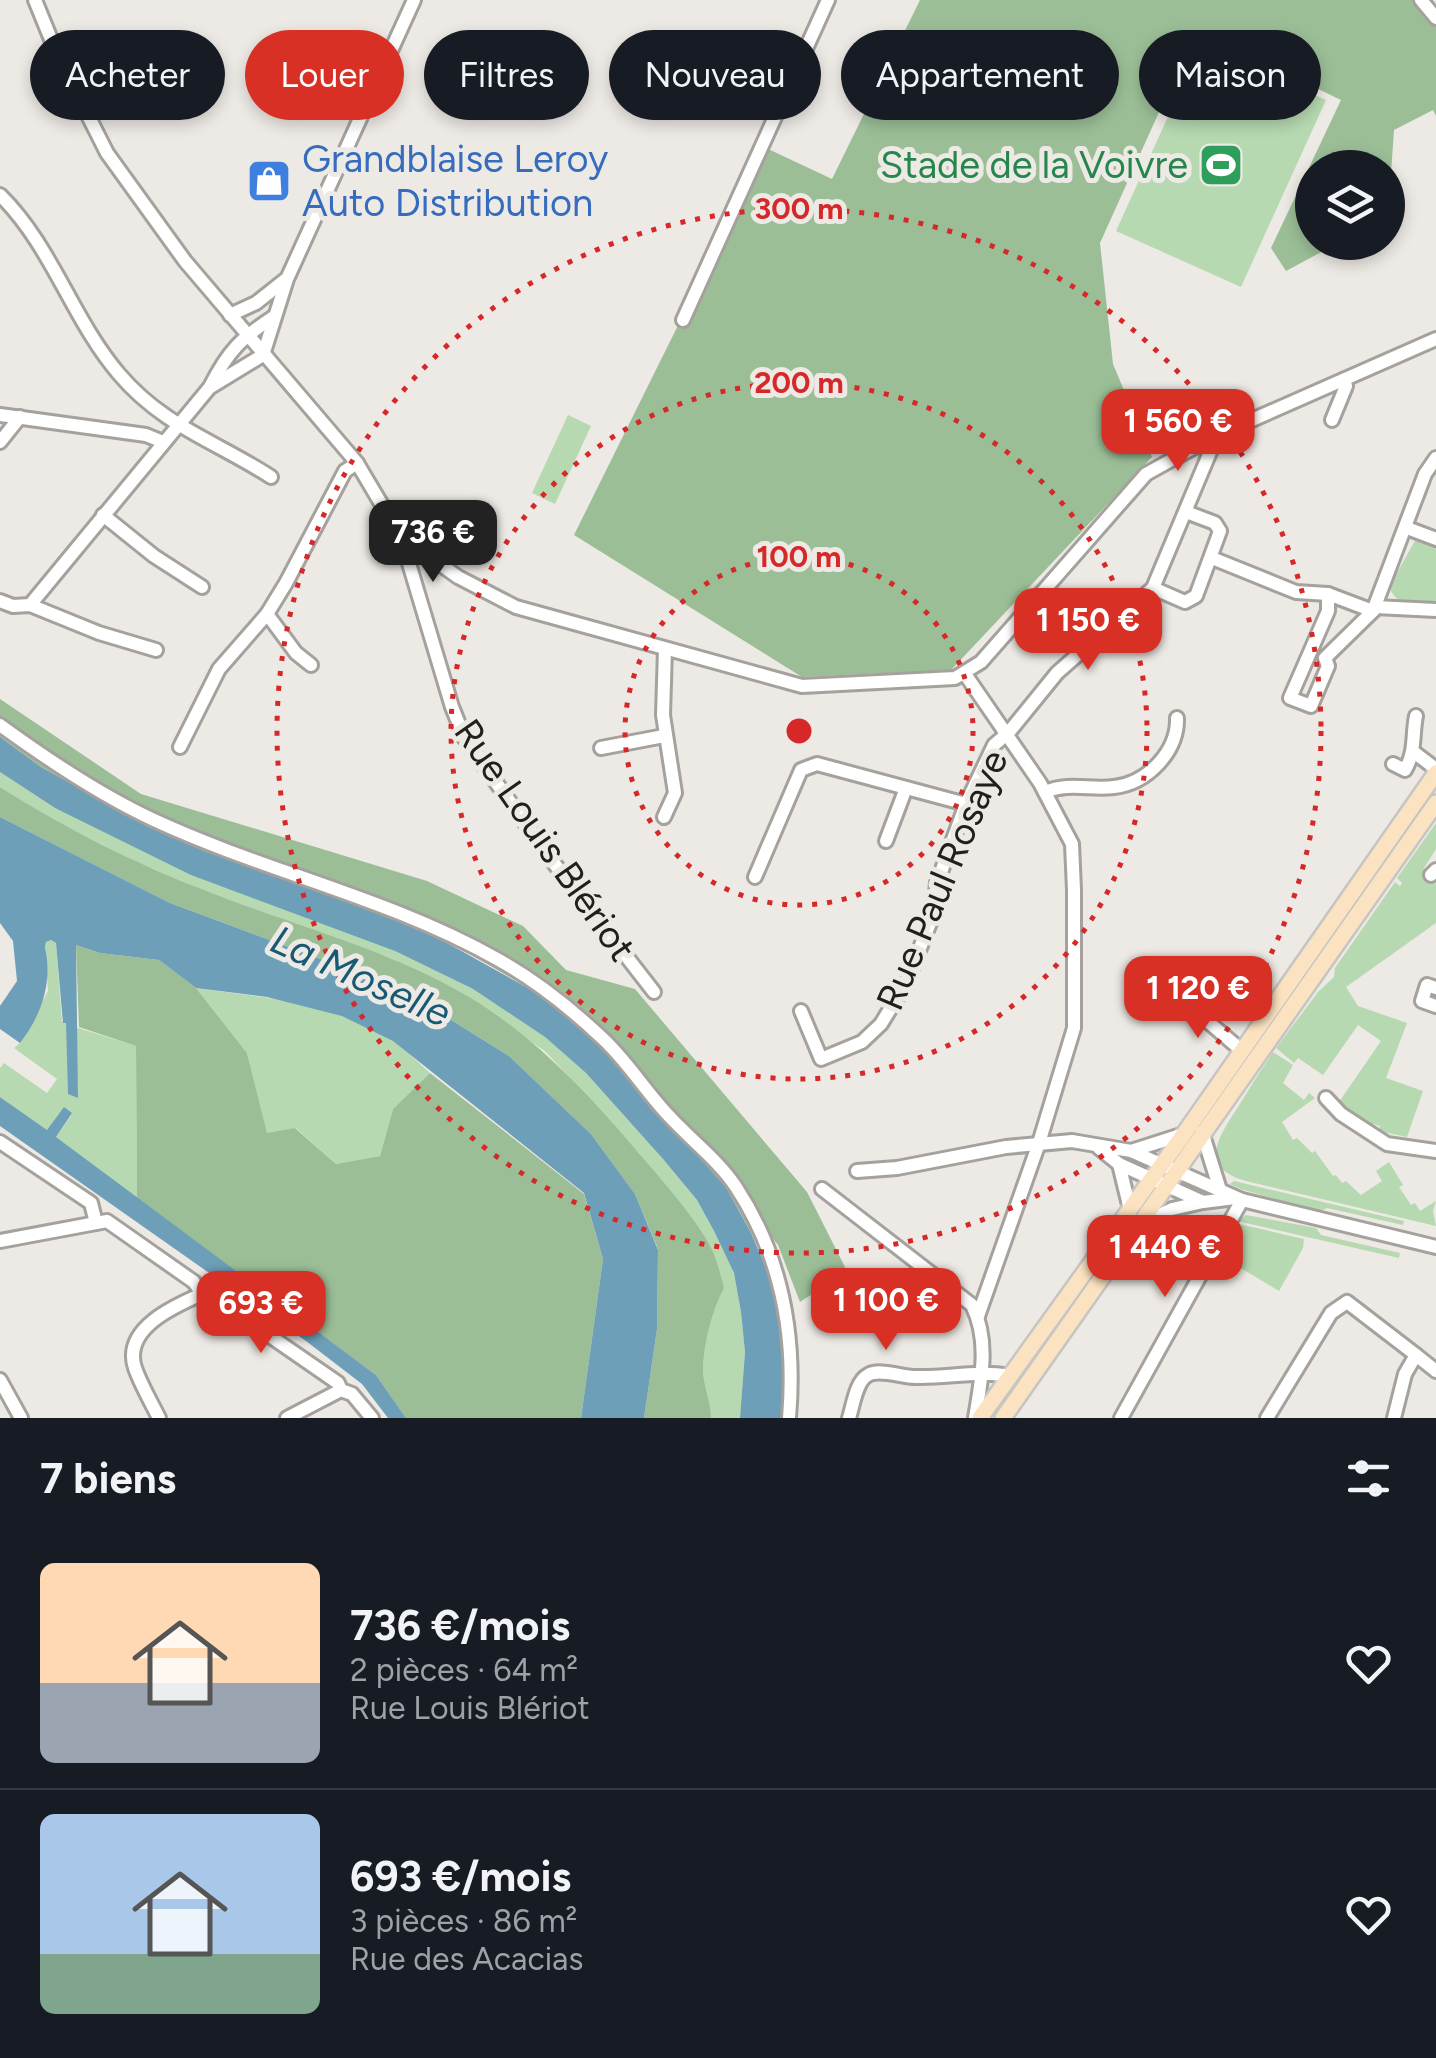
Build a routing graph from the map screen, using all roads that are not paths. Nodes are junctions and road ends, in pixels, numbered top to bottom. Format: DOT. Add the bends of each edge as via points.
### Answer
graph roads {
  1 [pos="35,0"];
  2 [pos="414,0"];
  3 [pos="828,0"];
  4 [pos="1422,0"];
  5 [pos="1436,18"];
  6 [pos="0,195"];
  7 [pos="288,279"];
  8 [pos="230,316"];
  9 [pos="275,316"];
  10 [pos="683,320"];
  11 [pos="246,334"];
  12 [pos="1436,340"];
  13 [pos="263,355"];
  14 [pos="1343,380"];
  15 [pos="210,387"];
  16 [pos="0,415"];
  17 [pos="20,417"];
  18 [pos="1332,420"];
  19 [pos="177,426"];
  20 [pos="1211,438"];
  21 [pos="0,442"];
  22 [pos="163,442"];
  23 [pos="1436,458"];
  24 [pos="357,463"];
  25 [pos="271,477"];
  26 [pos="1186,512"];
  27 [pos="104,514"];
  28 [pos="1406,528"];
  29 [pos="1436,539"];
  30 [pos="405,550"];
  31 [pos="1212,558"];
  32 [pos="202,587"];
  33 [pos="1153,588"];
  34 [pos="1328,594"];
  35 [pos="0,601"];
  36 [pos="30,605"];
  37 [pos="1374,609"];
  38 [pos="1436,610"];
  39 [pos="267,614"];
  40 [pos="666,649"];
  41 [pos="156,650"];
  42 [pos="311,665"];
  43 [pos="965,674"];
  44 [pos="1416,716"];
  45 [pos="1177,718"];
  46 [pos="0,725"];
  47 [pos="1005,735"];
  48 [pos="664,736"];
  49 [pos="180,747"];
  50 [pos="601,748"];
  51 [pos="1415,753"];
  52 [pos="1393,764"];
  53 [pos="1436,771"];
  54 [pos="906,788"];
  55 [pos="1045,792"];
  56 [pos="1436,803"];
  57 [pos="966,804"];
  58 [pos="664,817"];
  59 [pos="886,841"];
  60 [pos="756,878"];
  61 [pos="1436,988"];
  62 [pos="654,992"];
  63 [pos="1171,1002"];
  64 [pos="1436,1006"];
  65 [pos="800,1012"];
  66 [pos="1241,1050"];
  67 [pos="1326,1098"];
  68 [pos="1202,1132"];
  69 [pos="1184,1134"];
  70 [pos="0,1142"];
  71 [pos="1039,1143"];
  72 [pos="1099,1148"];
  73 [pos="1131,1150"];
  74 [pos="1436,1152"];
  75 [pos="1119,1164"];
  76 [pos="1169,1167"];
  77 [pos="857,1171"];
  78 [pos="1158,1182"];
  79 [pos="822,1189"];
  80 [pos="1220,1190"];
  81 [pos="1240,1199"];
  82 [pos="1202,1202"];
  83 [pos="1130,1208"];
  84 [pos="96,1222"];
  85 [pos="1142,1224"];
  86 [pos="0,1241"];
  87 [pos="1436,1248"];
  88 [pos="202,1294"];
  89 [pos="978,1316"];
  90 [pos="1416,1355"];
  91 [pos="1436,1370"];
  92 [pos="982,1371"];
  93 [pos="1011,1376"];
  94 [pos="0,1380"];
  95 [pos="342,1390"];
  96 [pos="21,1418"];
  97 [pos="158,1418"];
  98 [pos="287,1418"];
  99 [pos="372,1418"];
  100 [pos="789,1418"];
  101 [pos="849,1418"];
  102 [pos="978,1418"];
  103 [pos="1003,1418"];
  104 [pos="1121,1418"];
  105 [pos="1268,1418"];
  106 [pos="1394,1418"];
  1 -- 8 [label="street, Rue Louis Blériot" via="107,153"];
  2 -- 7 [label="street"];
  3 -- 10 [label="street"];
  4 -- 5 [label="street"];
  6 -- 19 [label="street" via="26,220 96,345"];
  7 -- 8 [label="street"];
  7 -- 9 [label="street"];
  8 -- 11 [label="street, Rue Louis Blériot"];
  9 -- 11 [label="street"];
  9 -- 13 [label="street"];
  11 -- 13 [label="street, Rue Louis Blériot"];
  11 -- 15 [label="street"];
  12 -- 14 [label="street"];
  13 -- 15 [label="street"];
  13 -- 24 [label="street, Rue Louis Blériot"];
  14 -- 18 [label="street"];
  14 -- 20 [label="street"];
  15 -- 19 [label="street"];
  16 -- 17 [label="street"];
  17 -- 21 [label="street"];
  17 -- 22 [label="street"];
  19 -- 22 [label="street"];
  19 -- 25 [label="street"];
  20 -- 26 [label="street"];
  20 -- 43 [label="street" via="1146,474"];
  22 -- 27 [label="street"];
  23 -- 28 [label="street"];
  24 -- 30 [label="street, Rue Louis Blériot"];
  24 -- 39 [label="street" via="345,471"];
  26 -- 31 [label="street" via="1220,531"];
  26 -- 33 [label="street"];
  27 -- 32 [label="street"];
  27 -- 36 [label="street"];
  28 -- 29 [label="street"];
  28 -- 37 [label="street"];
  30 -- 40 [label="street" via="430,557 516,607"];
  30 -- 62 [label="street, Rue Louis Blériot" via="466,740"];
  31 -- 33 [label="street" via="1196,596 1185,602"];
  31 -- 34 [label="street" via="1296,592"];
  33 -- 47 [label="street, Rue Paul Rosaye" via="1057,673"];
  34 -- 37 [label="street"];
  34 -- 37 [label="street" via="1318,656"];
  35 -- 36 [label="street"];
  36 -- 41 [label="street"];
  37 -- 38 [label="street"];
  39 -- 42 [label="street"];
  39 -- 49 [label="street" via="219,669"];
  40 -- 43 [label="street" via="802,686"];
  40 -- 48 [label="street"];
  43 -- 47 [label="street"];
  44 -- 51 [label="street"];
  45 -- 55 [label="street" via="1171,748 1129,783"];
  46 -- 100 [label="street" via="154,820 412,917 499,960 602,1037 734,1184 762,1232 787,1317"];
  47 -- 55 [label="street"];
  47 -- 57 [label="street, Rue Paul Rosaye" via="994,744"];
  48 -- 50 [label="street"];
  48 -- 58 [label="street" via="675,793"];
  51 -- 52 [label="street" via="1405,770"];
  51 -- 53 [label="street"];
  53 -- 66 [label="main road"];
  54 -- 57 [label="street"];
  54 -- 59 [label="street"];
  54 -- 60 [label="street" via="818,764 801,770"];
  55 -- 71 [label="street" via="1072,844 1074,1028"];
  56 -- 68 [label="main road"];
  57 -- 65 [label="street, Rue Paul Rosaye" via="937,882 934,913 881,1024 862,1042 821,1059"];
  61 -- 64 [label="street" via="1426,986 1422,1002"];
  63 -- 66 [label="street" via="1191,1007"];
  66 -- 69 [label="main road"];
  67 -- 74 [label="street" via="1387,1144"];
  68 -- 76 [label="main road"];
  68 -- 80 [label="street"];
  69 -- 73 [label="street"];
  69 -- 76 [label="main road"];
  70 -- 84 [label="street" via="91,1203"];
  71 -- 72 [label="street"];
  71 -- 77 [label="street"];
  71 -- 89 [label="street"];
  72 -- 73 [label="street"];
  72 -- 75 [label="street"];
  73 -- 76 [label="street"];
  75 -- 78 [label="street"];
  75 -- 83 [label="street"];
  76 -- 78 [label="main road"];
  76 -- 80 [label="street"];
  78 -- 82 [label="street"];
  78 -- 83 [label="main road"];
  78 -- 85 [label="main road"];
  79 -- 89 [label="street" via="964,1297"];
  80 -- 81 [label="street"];
  81 -- 82 [label="street"];
  81 -- 87 [label="street"];
  81 -- 104 [label="street"];
  82 -- 85 [label="street"];
  83 -- 93 [label="main road"];
  84 -- 86 [label="street"];
  84 -- 88 [label="street" via="118,1227"];
  85 -- 103 [label="main road"];
  88 -- 95 [label="street"];
  88 -- 97 [label="street" via="148,1324 137,1341 134,1365"];
  89 -- 92 [label="street"];
  90 -- 91 [label="street"];
  90 -- 105 [label="street" via="1355,1306 1342,1303"];
  90 -- 106 [label="street"];
  92 -- 93 [label="street"];
  92 -- 101 [label="street" via="866,1375"];
  92 -- 102 [label="street"];
  93 -- 102 [label="main road"];
  94 -- 96 [label="street"];
  95 -- 98 [label="street"];
  95 -- 99 [label="street"];
}
